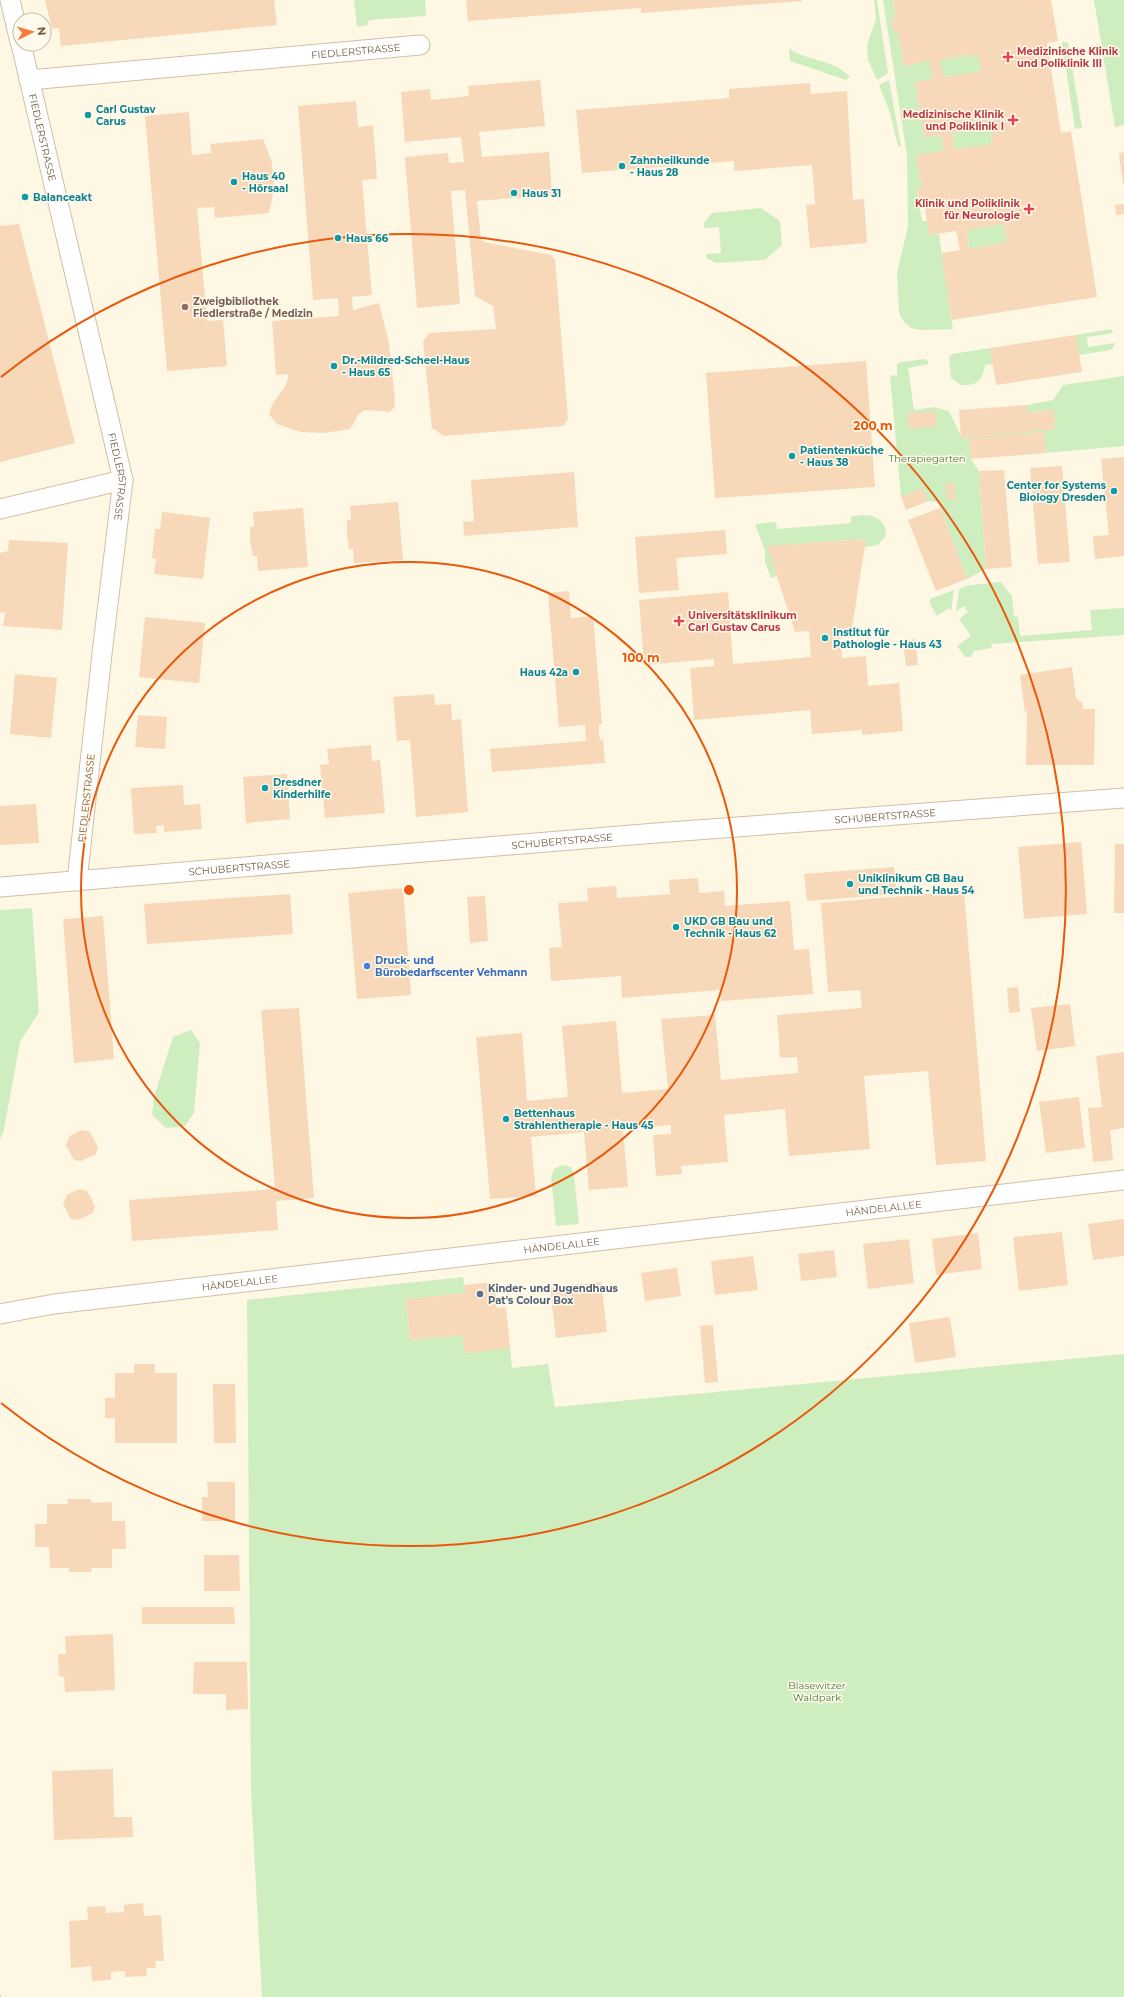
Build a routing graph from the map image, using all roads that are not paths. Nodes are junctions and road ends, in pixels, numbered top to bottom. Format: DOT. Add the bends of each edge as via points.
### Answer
graph roads {
  1 [pos="10,0"];
  2 [pos="13,12"];
  3 [pos="420,45"];
  4 [pos="22,52"];
  5 [pos="29,80"];
  6 [pos="124,480"];
  7 [pos="0,510"];
  8 [pos="1124,798"];
  9 [pos="77,881"];
  10 [pos="0,887"];
  11 [pos="1124,1180"];
  12 [pos="0,1314"];
  1 -- 2 [label="street, FIEDLERSTRASSE"];
  3 -- 5 [label="street, FIEDLERSTRASSE"];
  4 -- 5 [label="street, FIEDLERSTRASSE"];
  5 -- 6 [label="street, FIEDLERSTRASSE"];
  6 -- 7 [label="street"];
  6 -- 9 [label="street, FIEDLERSTRASSE"];
  8 -- 9 [label="street, SCHUBERTSTRASSE" via="656,833"];
  9 -- 10 [label="street, SCHUBERTSTRASSE"];
  11 -- 12 [label="street, HÄNDELALLEE" via="54,1304"];
}
